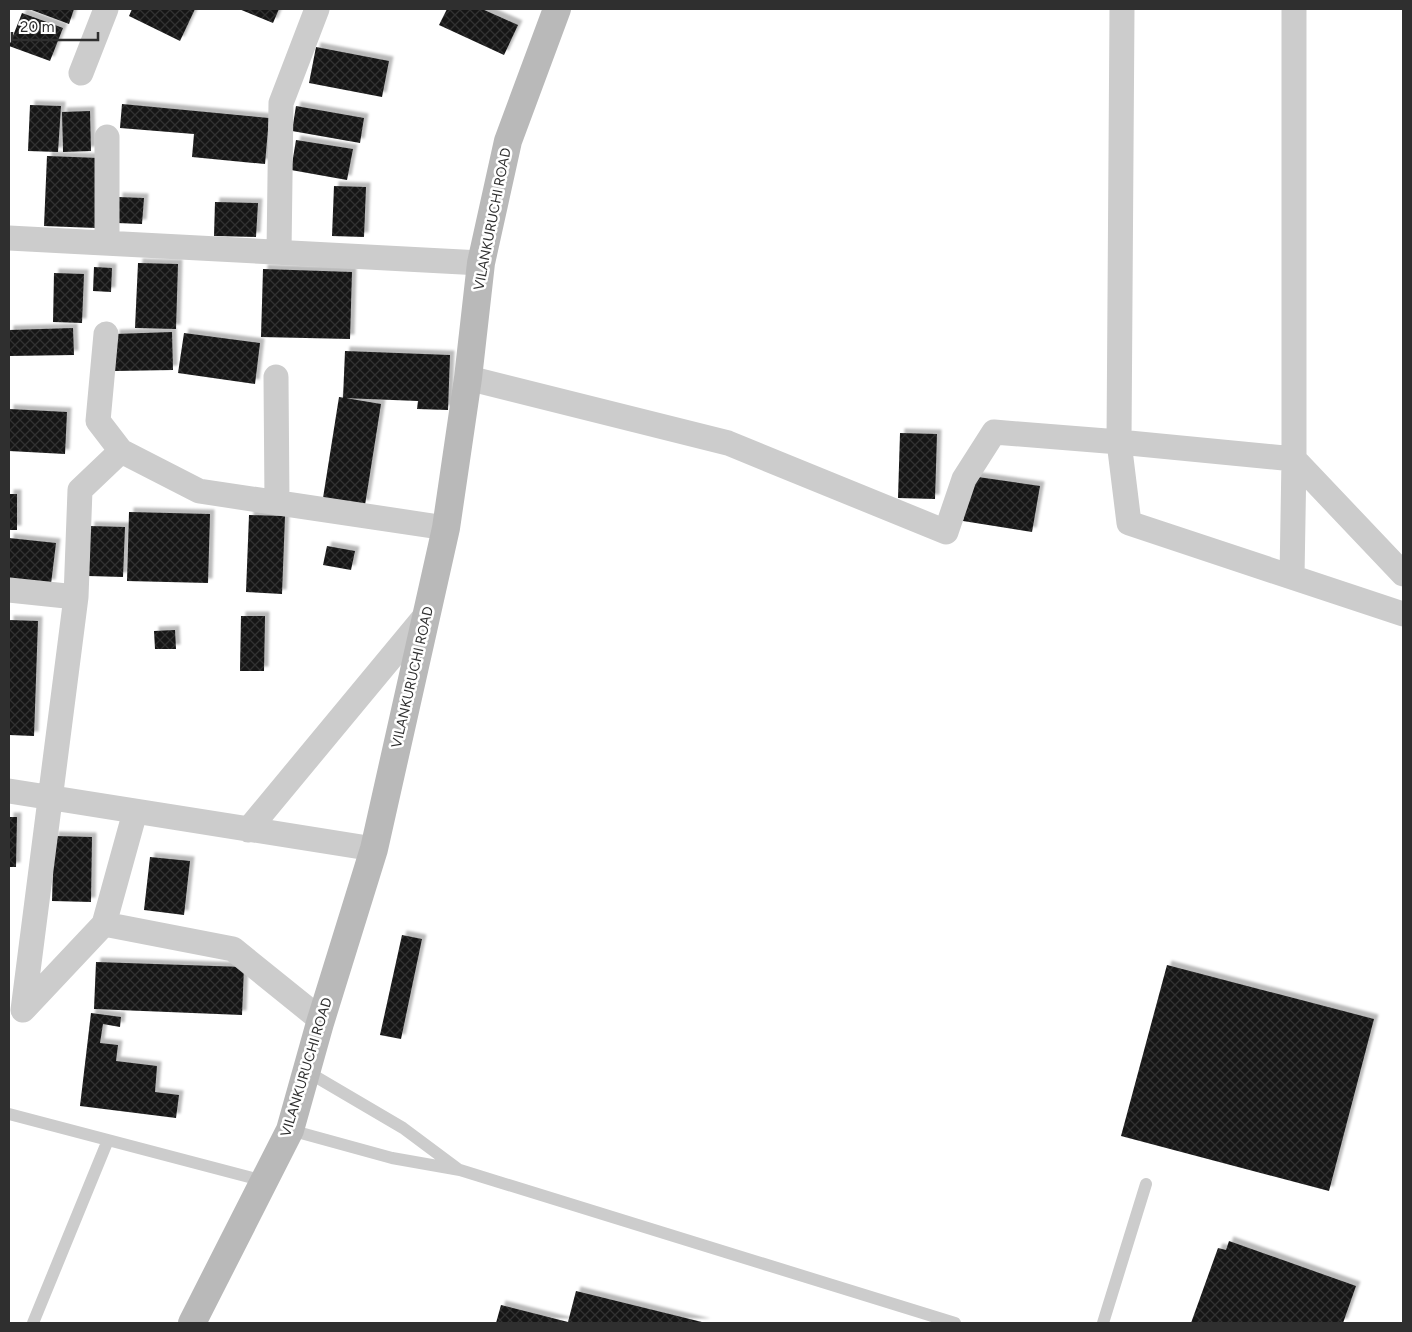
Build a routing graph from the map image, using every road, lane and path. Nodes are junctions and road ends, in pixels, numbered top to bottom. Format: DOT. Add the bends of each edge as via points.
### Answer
graph roads {
  1 [pos="106,9"];
  2 [pos="317,9"];
  3 [pos="557,9"];
  4 [pos="1122,9"];
  5 [pos="1294,9"];
  6 [pos="81,73"];
  7 [pos="106,137"];
  8 [pos="9,238"];
  9 [pos="108,243"];
  10 [pos="279,252"];
  11 [pos="481,263"];
  12 [pos="106,334"];
  13 [pos="276,377"];
  14 [pos="468,378"];
  15 [pos="1118,442"];
  16 [pos="121,451"];
  17 [pos="1294,459"];
  18 [pos="277,503"];
  19 [pos="446,528"];
  20 [pos="1403,574"];
  21 [pos="1292,577"];
  22 [pos="9,590"];
  23 [pos="76,597"];
  24 [pos="427,614"];
  25 [pos="1403,614"];
  26 [pos="9,792"];
  27 [pos="51,798"];
  28 [pos="135,812"];
  29 [pos="248,830"];
  30 [pos="374,849"];
  31 [pos="104,924"];
  32 [pos="320,1020"];
  33 [pos="306,1072"];
  34 [pos="9,1114"];
  35 [pos="290,1130"];
  36 [pos="108,1140"];
  37 [pos="460,1170"];
  38 [pos="264,1181"];
  39 [pos="1146,1184"];
  40 [pos="33,1323"];
  41 [pos="192,1323"];
  42 [pos="955,1323"];
  43 [pos="1103,1323"];
  1 -- 6 [label="street"];
  2 -- 10 [label="street" via="281,103"];
  3 -- 11 [label="street, VILANKURUCHI ROAD" via="508,141"];
  4 -- 15 [label="street"];
  5 -- 17 [label="street"];
  7 -- 9 [label="street"];
  8 -- 9 [label="street"];
  9 -- 10 [label="street"];
  10 -- 11 [label="street"];
  11 -- 14 [label="street, VILANKURUCHI ROAD"];
  12 -- 16 [label="street" via="98,420"];
  13 -- 18 [label="street"];
  14 -- 15 [label="street" via="728,443 946,532 964,479 994,432"];
  14 -- 19 [label="street, VILANKURUCHI ROAD"];
  15 -- 17 [label="street"];
  15 -- 21 [label="street" via="1129,523"];
  16 -- 18 [label="street" via="199,491"];
  16 -- 23 [label="street" via="80,490"];
  17 -- 20 [label="street"];
  17 -- 21 [label="street"];
  18 -- 19 [label="street"];
  19 -- 24 [label="street, VILANKURUCHI ROAD"];
  21 -- 25 [label="street"];
  22 -- 23 [label="street"];
  23 -- 27 [label="street"];
  24 -- 29 [label="street"];
  24 -- 30 [label="street, VILANKURUCHI ROAD"];
  26 -- 27 [label="street"];
  27 -- 28 [label="street"];
  27 -- 31 [label="street" via="23,1010"];
  28 -- 29 [label="street"];
  28 -- 31 [label="street"];
  29 -- 30 [label="street"];
  30 -- 32 [label="street, VILANKURUCHI ROAD"];
  31 -- 32 [label="street" via="233,949"];
  32 -- 33 [label="street, VILANKURUCHI ROAD"];
  33 -- 35 [label="street, VILANKURUCHI ROAD"];
  33 -- 37 [label="lane" via="404,1128"];
  34 -- 36 [label="lane"];
  35 -- 37 [label="lane" via="392,1158"];
  35 -- 38 [label="street, VILANKURUCHI ROAD"];
  36 -- 38 [label="lane"];
  36 -- 40 [label="lane"];
  37 -- 42 [label="lane"];
  38 -- 41 [label="street, VILANKURUCHI ROAD"];
  39 -- 43 [label="lane"];
}
